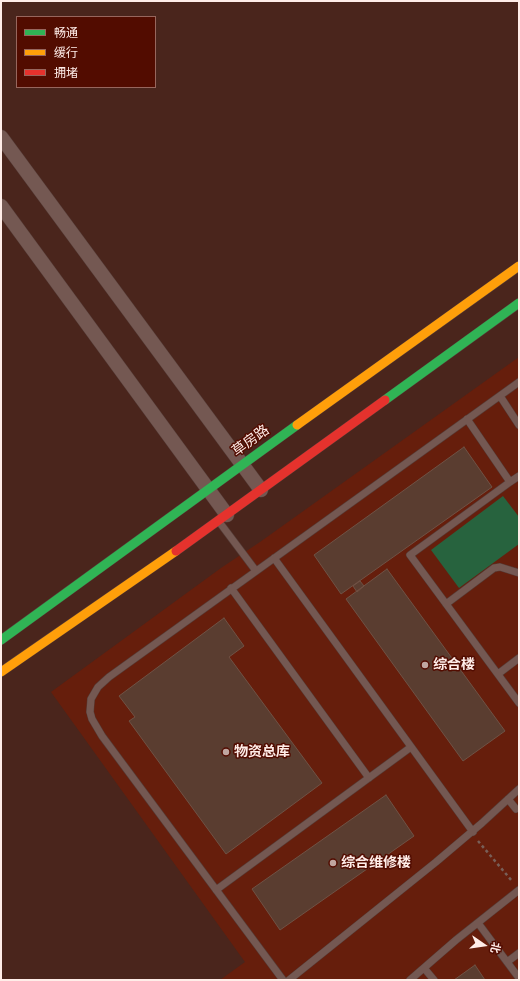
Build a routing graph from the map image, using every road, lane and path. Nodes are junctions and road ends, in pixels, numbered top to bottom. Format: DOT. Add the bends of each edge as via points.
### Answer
graph roads {
  1 [pos="1,137"];
  2 [pos="1,206"];
  3 [pos="519,266"];
  4 [pos="519,303"];
  5 [pos="519,382"];
  6 [pos="500,396"];
  7 [pos="467,419"];
  8 [pos="519,425"];
  9 [pos="243,465"];
  10 [pos="519,476"];
  11 [pos="510,482"];
  12 [pos="208,489"];
  13 [pos="261,490"];
  14 [pos="223,518"];
  15 [pos="274,558"];
  16 [pos="256,571"];
  17 [pos="519,573"];
  18 [pos="231,588"];
  19 [pos="446,604"];
  20 [pos="1,640"];
  21 [pos="519,658"];
  22 [pos="1,672"];
  23 [pos="498,674"];
  24 [pos="519,703"];
  25 [pos="411,747"];
  26 [pos="369,778"];
  27 [pos="519,789"];
  28 [pos="508,799"];
  29 [pos="516,809"];
  30 [pos="473,832"];
  31 [pos="477,840"];
  32 [pos="514,883"];
  33 [pos="216,890"];
  34 [pos="519,890"];
  35 [pos="478,923"];
  36 [pos="519,953"];
  37 [pos="507,962"];
  38 [pos="424,968"];
  39 [pos="519,979"];
  40 [pos="283,980"];
  41 [pos="289,980"];
  42 [pos="410,980"];
  43 [pos="434,980"];
  1 -- 9 [label="street"];
  2 -- 12 [label="street"];
  3 -- 9 [label="main road, 草房路"];
  4 -- 13 [label="main road"];
  5 -- 6 [label="lane"];
  6 -- 7 [label="lane"];
  6 -- 8 [label="lane"];
  7 -- 11 [label="lane"];
  7 -- 15 [label="lane"];
  9 -- 12 [label="main road, 草房路"];
  9 -- 13 [label="street"];
  10 -- 11 [label="lane"];
  11 -- 19 [label="lane" via="410,555"];
  12 -- 14 [label="street"];
  12 -- 20 [label="main road, 草房路"];
  13 -- 14 [label="main road"];
  14 -- 16 [label="lane"];
  14 -- 22 [label="main road"];
  15 -- 16 [label="lane"];
  15 -- 25 [label="lane"];
  16 -- 18 [label="lane"];
  17 -- 19 [label="lane" via="500,567 493,568"];
  18 -- 26 [label="lane"];
  18 -- 33 [label="lane" via="108,677 94,693 90,705 92,719 102,736"];
  19 -- 23 [label="lane"];
  21 -- 23 [label="lane"];
  23 -- 24 [label="lane"];
  25 -- 26 [label="lane"];
  25 -- 30 [label="lane"];
  26 -- 33 [label="lane"];
  27 -- 28 [label="lane"];
  28 -- 29 [label="lane"];
  28 -- 30 [label="lane"];
  30 -- 41 [label="lane"];
  31 -- 32 [label="path"];
  33 -- 40 [label="lane"];
  34 -- 35 [label="lane"];
  35 -- 37 [label="lane"];
  35 -- 38 [label="lane"];
  36 -- 37 [label="lane"];
  37 -- 39 [label="lane"];
  38 -- 42 [label="lane"];
  38 -- 43 [label="lane"];
}
